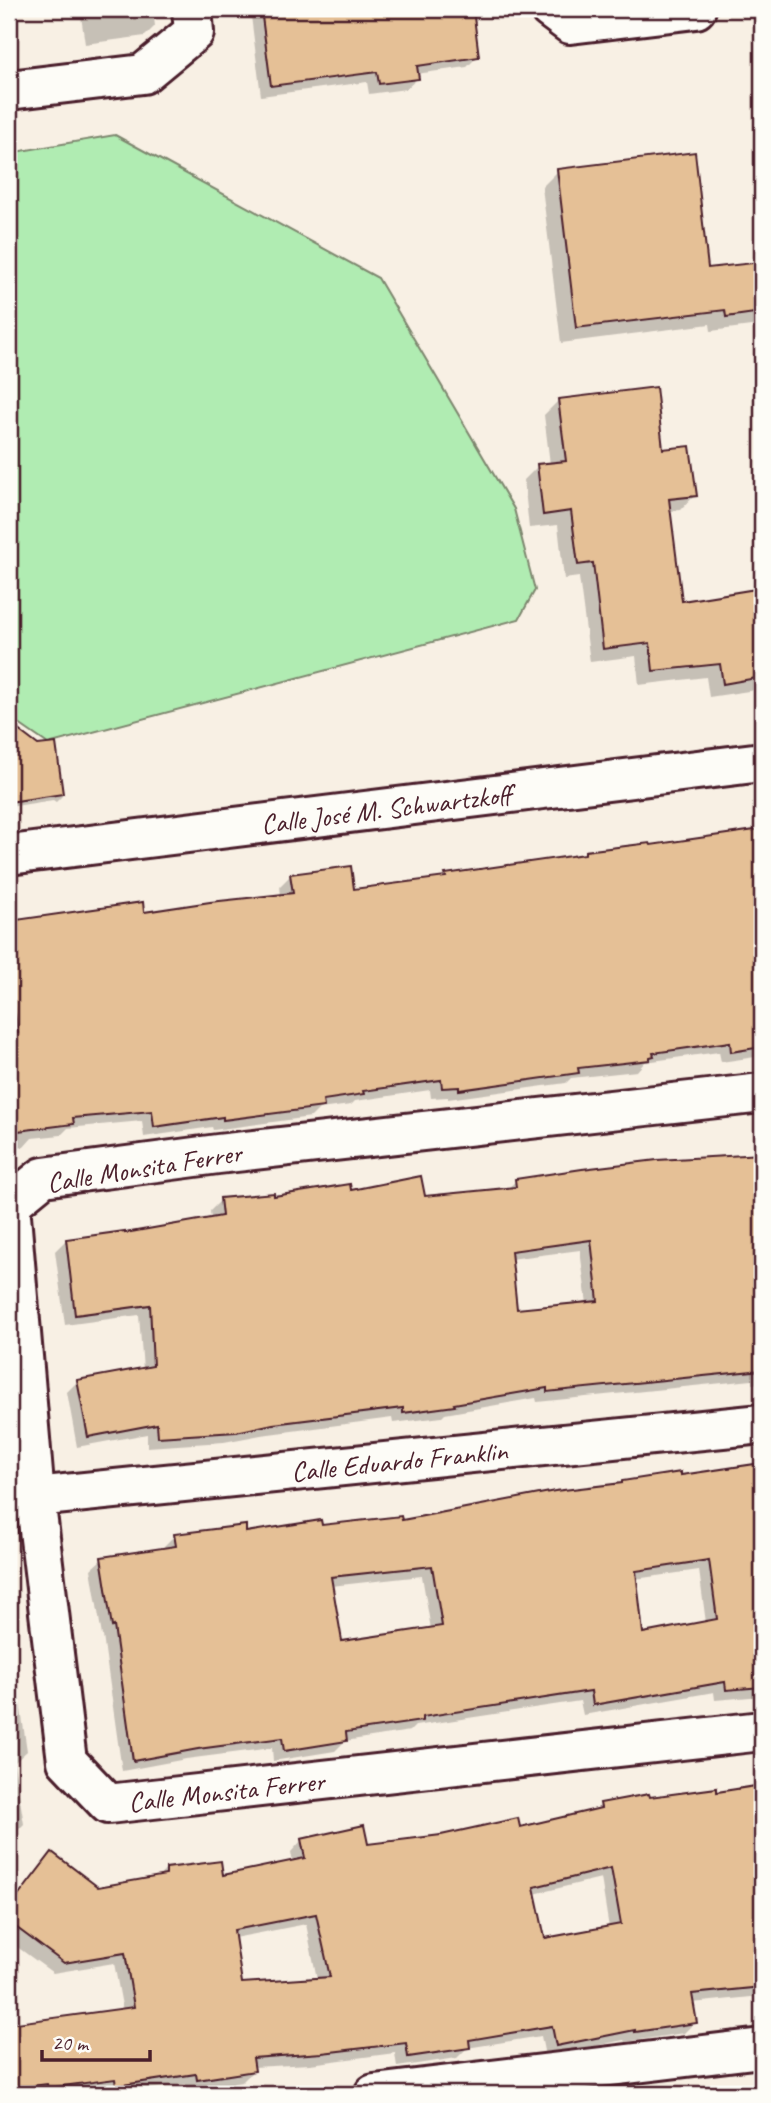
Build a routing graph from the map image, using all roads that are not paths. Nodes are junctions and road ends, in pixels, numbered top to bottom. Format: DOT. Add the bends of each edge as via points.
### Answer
graph roads {
  1 [pos="192,9"];
  2 [pos="550,9"];
  3 [pos="696,9"];
  4 [pos="9,90"];
  5 [pos="762,762"];
  6 [pos="9,855"];
  7 [pos="762,1093"];
  8 [pos="762,1424"];
  9 [pos="35,1497"];
  10 [pos="762,1731"];
  11 [pos="762,2048"];
  12 [pos="374,2094"];
  1 -- 4 [label="street" via="194,32 143,74"];
  2 -- 3 [label="street" via="570,24"];
  5 -- 6 [label="street, Calle José M. Schwartzkoff"];
  7 -- 9 [label="street, Calle Monsita Ferrer" via="43,1177 10,1204"];
  8 -- 9 [label="street, Calle Eduardo Franklin"];
  9 -- 10 [label="street, Calle Monsita Ferrer" via="66,1761 108,1804"];
  11 -- 12 [label="street"];
}
